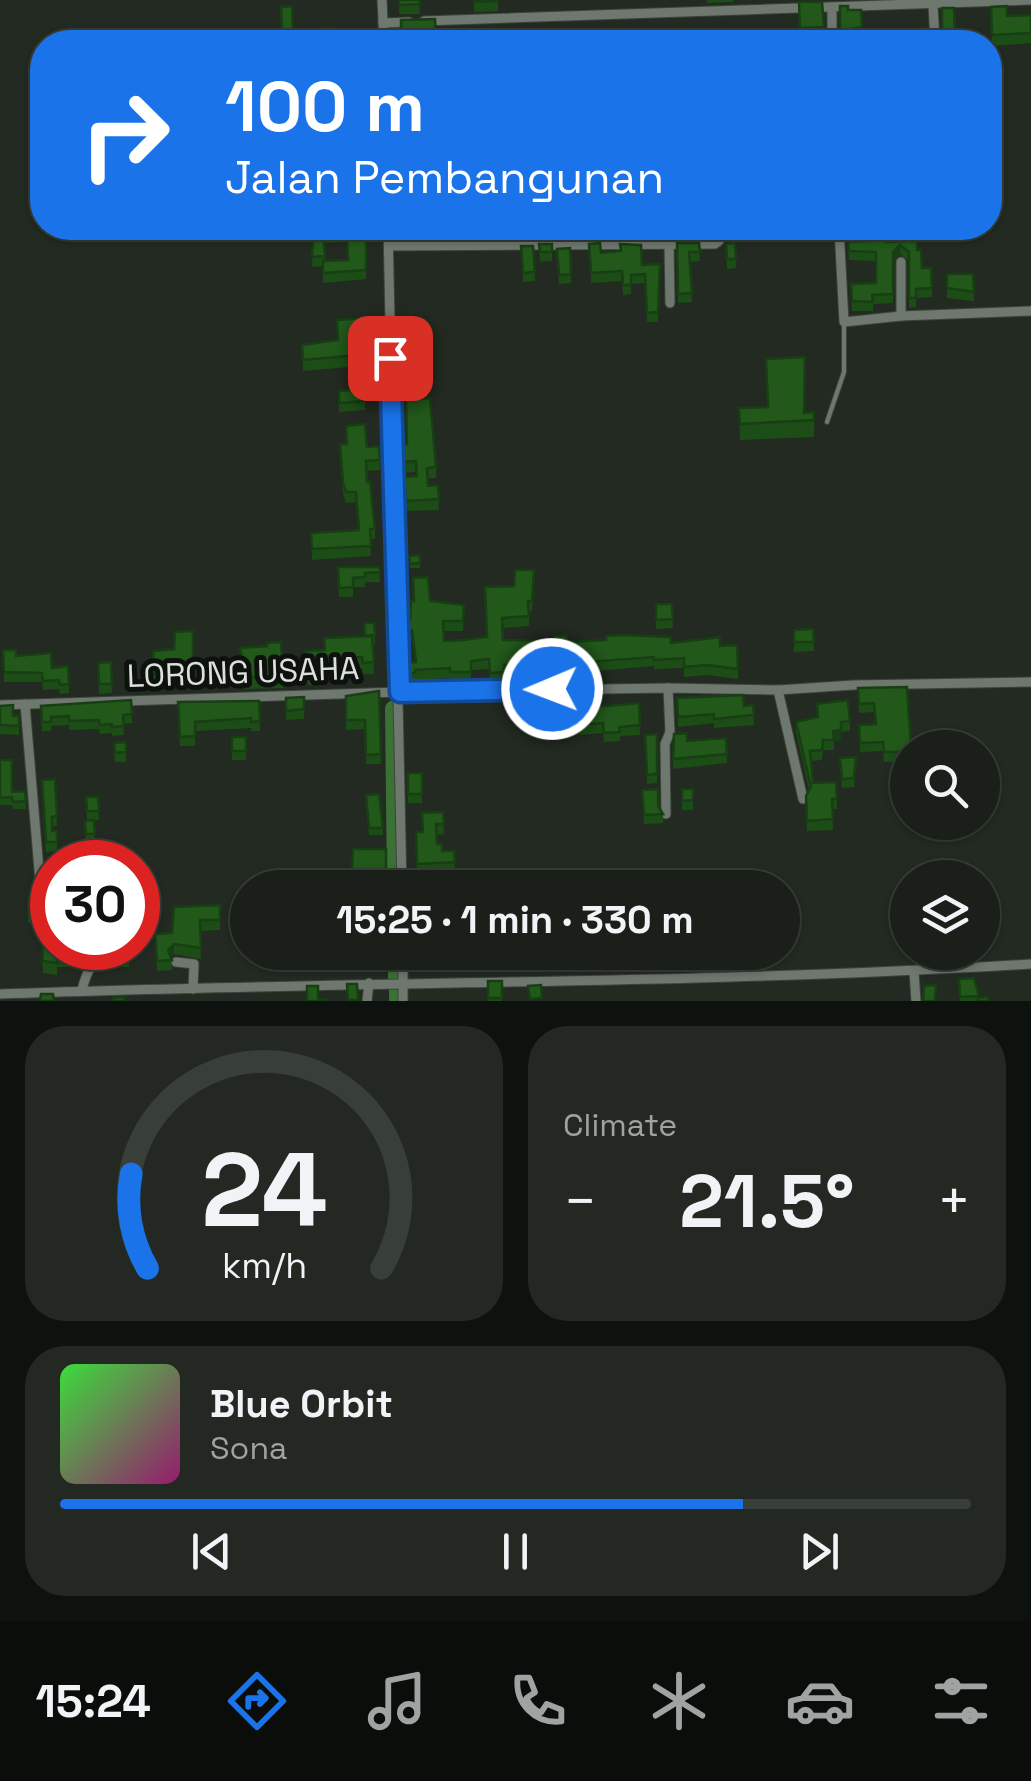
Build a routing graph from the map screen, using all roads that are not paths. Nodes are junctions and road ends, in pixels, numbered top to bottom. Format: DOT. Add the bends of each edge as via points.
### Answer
graph roads {
  1 [pos="382,0"];
  2 [pos="1031,0"];
  3 [pos="975,2"];
  4 [pos="933,5"];
  5 [pos="826,6"];
  6 [pos="383,23"];
  7 [pos="383,30"];
  8 [pos="934,30"];
  9 [pos="389,240"];
  10 [pos="719,240"];
  11 [pos="841,240"];
  12 [pos="669,244"];
  13 [pos="389,246"];
  14 [pos="901,262"];
  15 [pos="670,303"];
  16 [pos="1031,311"];
  17 [pos="901,316"];
  18 [pos="844,322"];
  19 [pos="827,422"];
  20 [pos="395,568"];
  21 [pos="378,570"];
  22 [pos="1031,682"];
  23 [pos="668,688"];
  24 [pos="778,690"];
  25 [pos="400,692"];
  26 [pos="25,704"];
  27 [pos="0,705"];
  28 [pos="802,798"];
  29 [pos="666,814"];
  30 [pos="36,840"];
  31 [pos="402,870"];
  32 [pos="176,962"];
  33 [pos="1031,964"];
  34 [pos="88,970"];
  35 [pos="403,970"];
  36 [pos="914,972"];
  37 [pos="403,982"];
  38 [pos="369,983"];
  39 [pos="193,988"];
  40 [pos="82,992"];
  41 [pos="0,994"];
  42 [pos="367,1001"];
  43 [pos="403,1001"];
  44 [pos="916,1001"];
  1 -- 6 [label="street"];
  2 -- 3 [label="street"];
  3 -- 4 [label="street"];
  4 -- 5 [label="street"];
  4 -- 8 [label="street"];
  5 -- 6 [label="street"];
  6 -- 7 [label="street"];
  9 -- 13 [label="street"];
  10 -- 12 [label="street"];
  11 -- 18 [label="street"];
  12 -- 13 [label="street"];
  12 -- 15 [label="street"];
  13 -- 20 [label="street"];
  14 -- 17 [label="street"];
  16 -- 17 [label="street"];
  17 -- 18 [label="street"];
  18 -- 19 [label="lane" via="844,372"];
  20 -- 21 [label="street"];
  20 -- 25 [label="street"];
  22 -- 24 [label="street, LORONG USAHA"];
  23 -- 24 [label="street, LORONG USAHA"];
  23 -- 25 [label="street, LORONG USAHA"];
  23 -- 29 [label="street"];
  24 -- 28 [label="street"];
  25 -- 26 [label="street, LORONG USAHA"];
  25 -- 31 [label="street"];
  26 -- 27 [label="street, LORONG USAHA"];
  26 -- 30 [label="street"];
  32 -- 39 [label="street" via="194,964"];
  33 -- 36 [label="street"];
  34 -- 40 [label="street"];
  35 -- 37 [label="street"];
  36 -- 37 [label="street"];
  36 -- 44 [label="street"];
  37 -- 38 [label="street"];
  37 -- 43 [label="street"];
  38 -- 39 [label="street"];
  38 -- 42 [label="street"];
  39 -- 40 [label="street"];
  40 -- 41 [label="street"];
}
